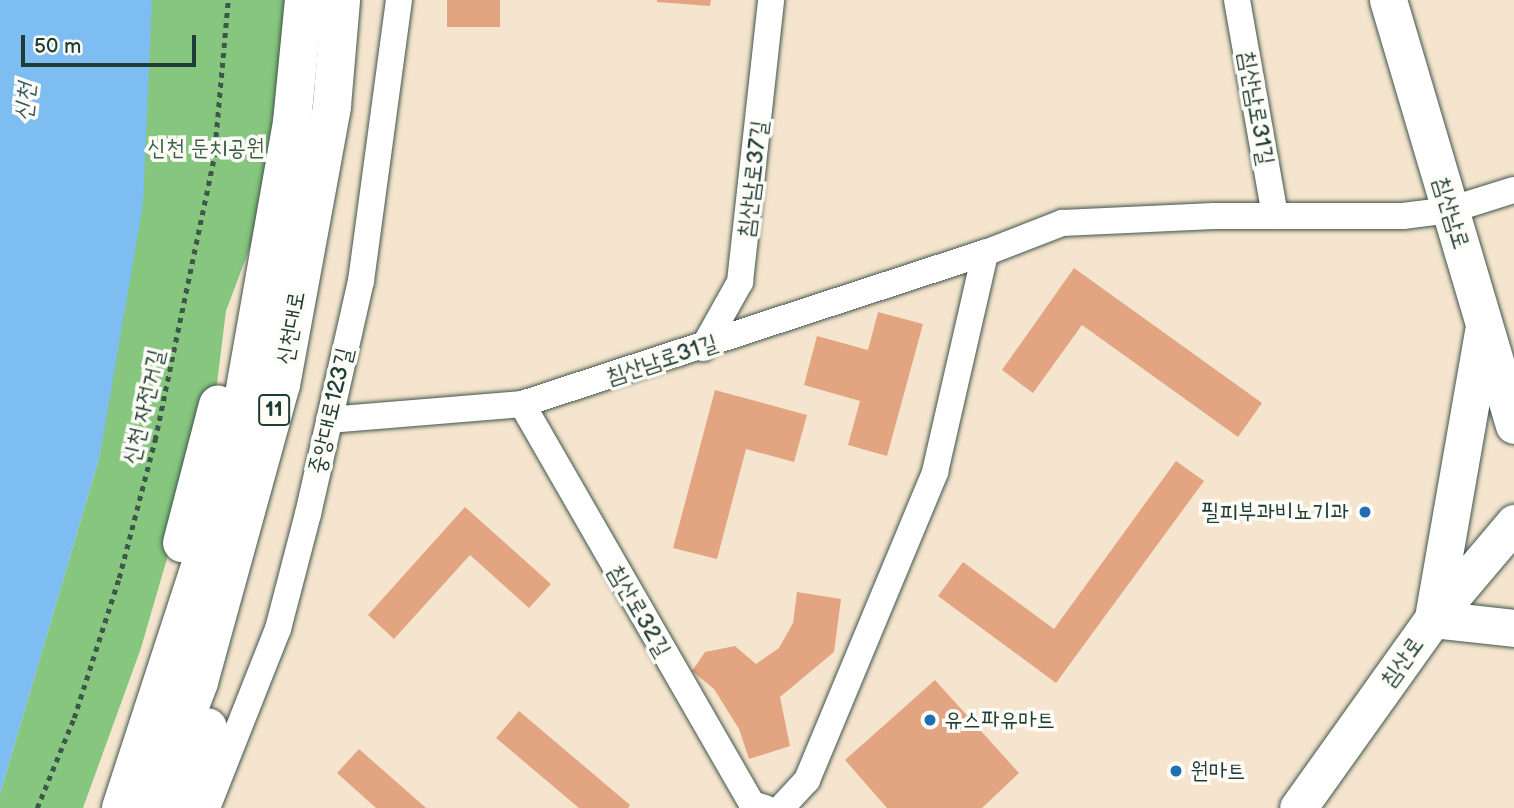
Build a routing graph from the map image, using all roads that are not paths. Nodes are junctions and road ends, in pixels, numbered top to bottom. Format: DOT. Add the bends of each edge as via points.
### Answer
graph roads {
  1 [pos="304,0"];
  2 [pos="341,0"];
  3 [pos="399,0"];
  4 [pos="771,0"];
  5 [pos="1237,0"];
  6 [pos="1388,0"];
  7 [pos="332,106"];
  8 [pos="292,122"];
  9 [pos="1514,190"];
  10 [pos="1450,209"];
  11 [pos="1275,216"];
  12 [pos="985,253"];
  13 [pos="1499,332"];
  14 [pos="703,348"];
  15 [pos="522,404"];
  16 [pos="328,420"];
  17 [pos="1514,425"];
  18 [pos="1514,523"];
  19 [pos="1433,619"];
  20 [pos="1514,628"];
  21 [pos="755,807"];
  22 [pos="95,808"];
  23 [pos="121,808"];
  24 [pos="151,808"];
  25 [pos="180,808"];
  26 [pos="207,808"];
  27 [pos="781,808"];
  28 [pos="1298,808"];
  1 -- 8 [label="highway, 신천대로 / 11"];
  2 -- 7 [label="highway, 신천대로 / 11"];
  3 -- 16 [label="street, 중앙대로123길" via="361,281"];
  4 -- 14 [label="street, 침산남로37길" via="740,282"];
  5 -- 11 [label="street, 침산남로31길"];
  6 -- 10 [label="main road, 침산남로"];
  7 -- 24 [label="highway, 신천대로 / 11" via="281,385 200,682"];
  7 -- 25 [label="highway" via="332,222 294,430 253,589"];
  8 -- 22 [label="highway" via="245,283 209,447 151,652"];
  8 -- 23 [label="highway, 신천대로 / 11" via="230,474"];
  9 -- 10 [label="street, 침산남로31길"];
  10 -- 11 [label="street, 침산남로31길" via="1403,216"];
  10 -- 13 [label="main road, 침산남로"];
  11 -- 12 [label="street, 침산남로31길" via="1062,223"];
  12 -- 14 [label="street, 침산남로31길"];
  12 -- 27 [label="street" via="935,472 807,780"];
  13 -- 17 [label="main road, 침산남로"];
  13 -- 19 [label="main road"];
  14 -- 15 [label="street, 침산남로31길"];
  15 -- 16 [label="street, 침산남로31길"];
  15 -- 21 [label="street, 침산로32길"];
  16 -- 26 [label="street, 중앙대로123길" via="278,629"];
  18 -- 19 [label="main road, 침산로"];
  19 -- 20 [label="main road"];
  19 -- 28 [label="main road, 침산로"];
}
